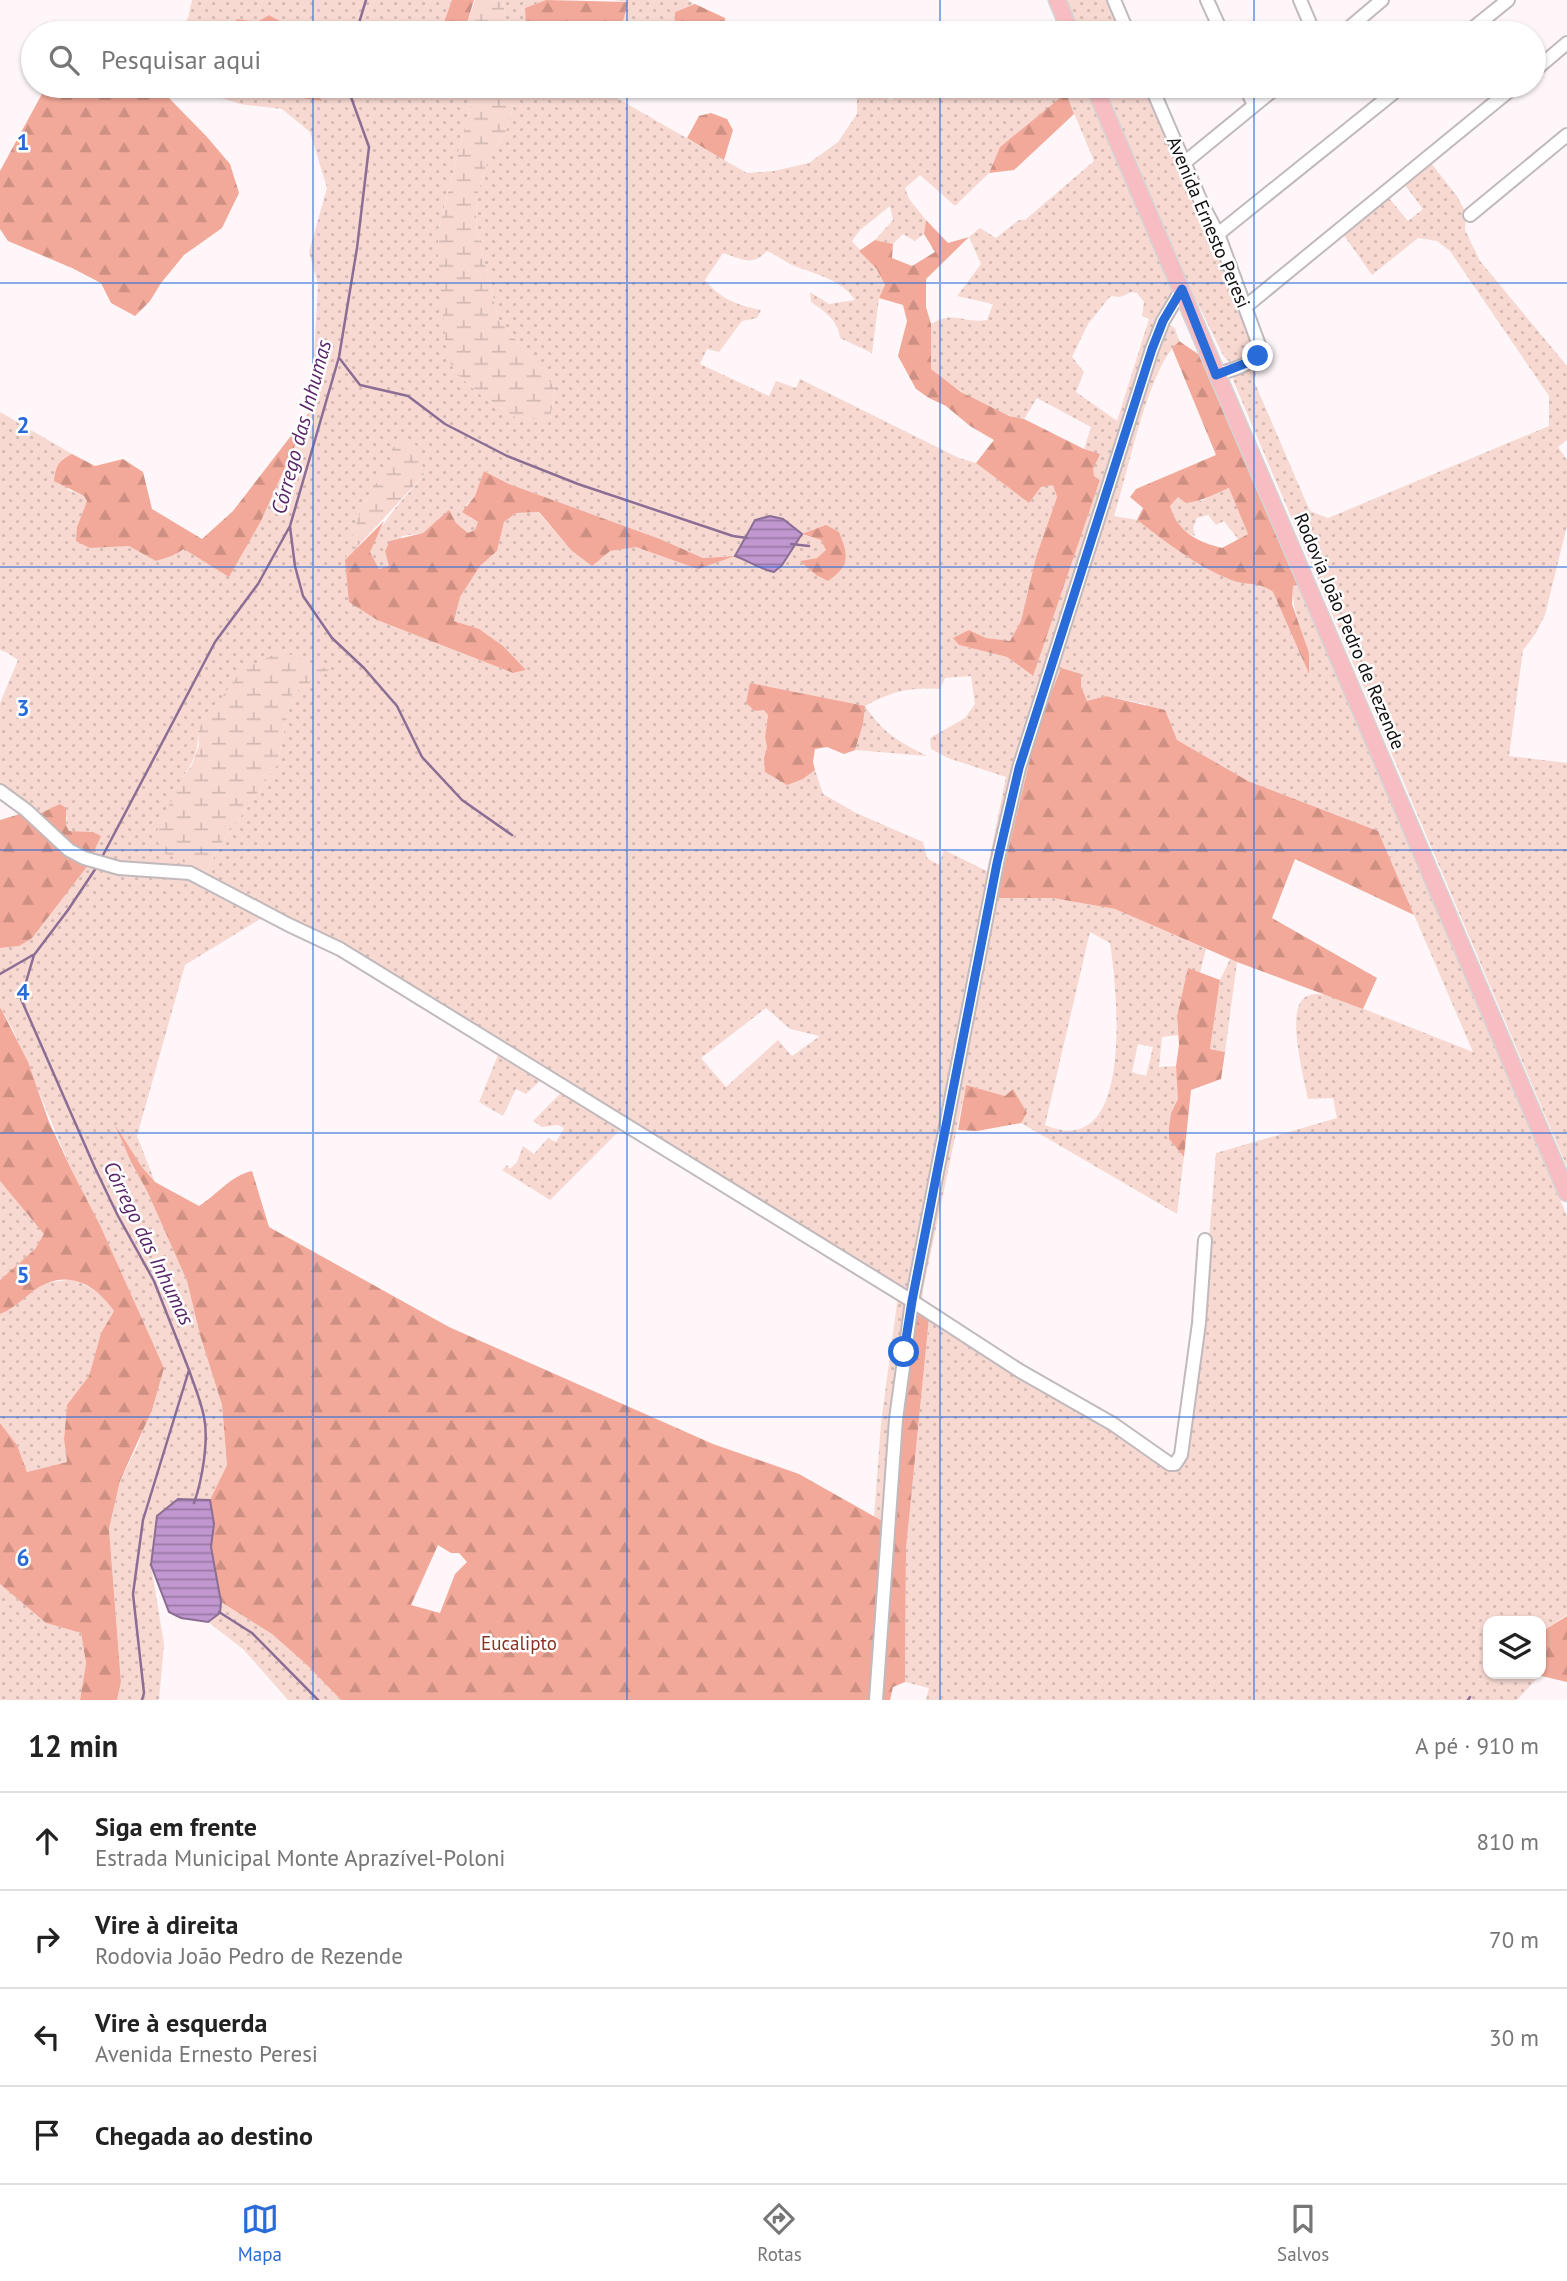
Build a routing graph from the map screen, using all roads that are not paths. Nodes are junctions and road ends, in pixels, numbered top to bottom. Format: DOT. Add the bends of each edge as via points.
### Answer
graph roads {
  1 [pos="1056,0"];
  2 [pos="1114,0"];
  3 [pos="1207,0"];
  4 [pos="1300,0"];
  5 [pos="1382,0"];
  6 [pos="1508,0"];
  7 [pos="1066,21"];
  8 [pos="1123,21"];
  9 [pos="1217,21"];
  10 [pos="1309,21"];
  11 [pos="1357,21"];
  12 [pos="1482,21"];
  13 [pos="1567,43"];
  14 [pos="1546,61"];
  15 [pos="1099,98"];
  16 [pos="1156,98"];
  17 [pos="1251,98"];
  18 [pos="1263,98"];
  19 [pos="1387,98"];
  20 [pos="1500,98"];
  21 [pos="1254,105"];
  22 [pos="1567,135"];
  23 [pos="1184,163"];
  24 [pos="1470,215"];
  25 [pos="1218,234"];
  26 [pos="1182,289"];
  27 [pos="1245,307"];
  28 [pos="1216,375"];
  29 [pos="0,791"];
  30 [pos="1567,1193"];
  31 [pos="1205,1240"];
  32 [pos="912,1301"];
  33 [pos="876,1700"];
  1 -- 7 [label="main road"];
  2 -- 8 [label="street"];
  3 -- 9 [label="street"];
  4 -- 10 [label="street"];
  5 -- 11 [label="street"];
  6 -- 12 [label="street"];
  13 -- 14 [label="street"];
  15 -- 26 [label="main road, Rodovia João Pedro de Rezende"];
  16 -- 23 [label="street, Avenida Ernesto Peresi"];
  17 -- 21 [label="street"];
  18 -- 21 [label="street"];
  19 -- 25 [label="street"];
  20 -- 27 [label="street"];
  21 -- 23 [label="street"];
  22 -- 24 [label="street"];
  23 -- 25 [label="street, Avenida Ernesto Peresi"];
  25 -- 27 [label="street, Avenida Ernesto Peresi"];
  26 -- 28 [label="main road, Rodovia João Pedro de Rezende"];
  26 -- 32 [label="street" via="1152,349 1019,768"];
  27 -- 28 [label="street, Avenida Ernesto Peresi" via="1259,345 1258,356"];
  28 -- 30 [label="main road, Rodovia João Pedro de Rezende"];
  29 -- 32 [label="street" via="84,858 119,868 190,873 341,949"];
  31 -- 32 [label="street" via="1181,1454 1173,1464"];
  32 -- 33 [label="street" via="896,1419"];
}
